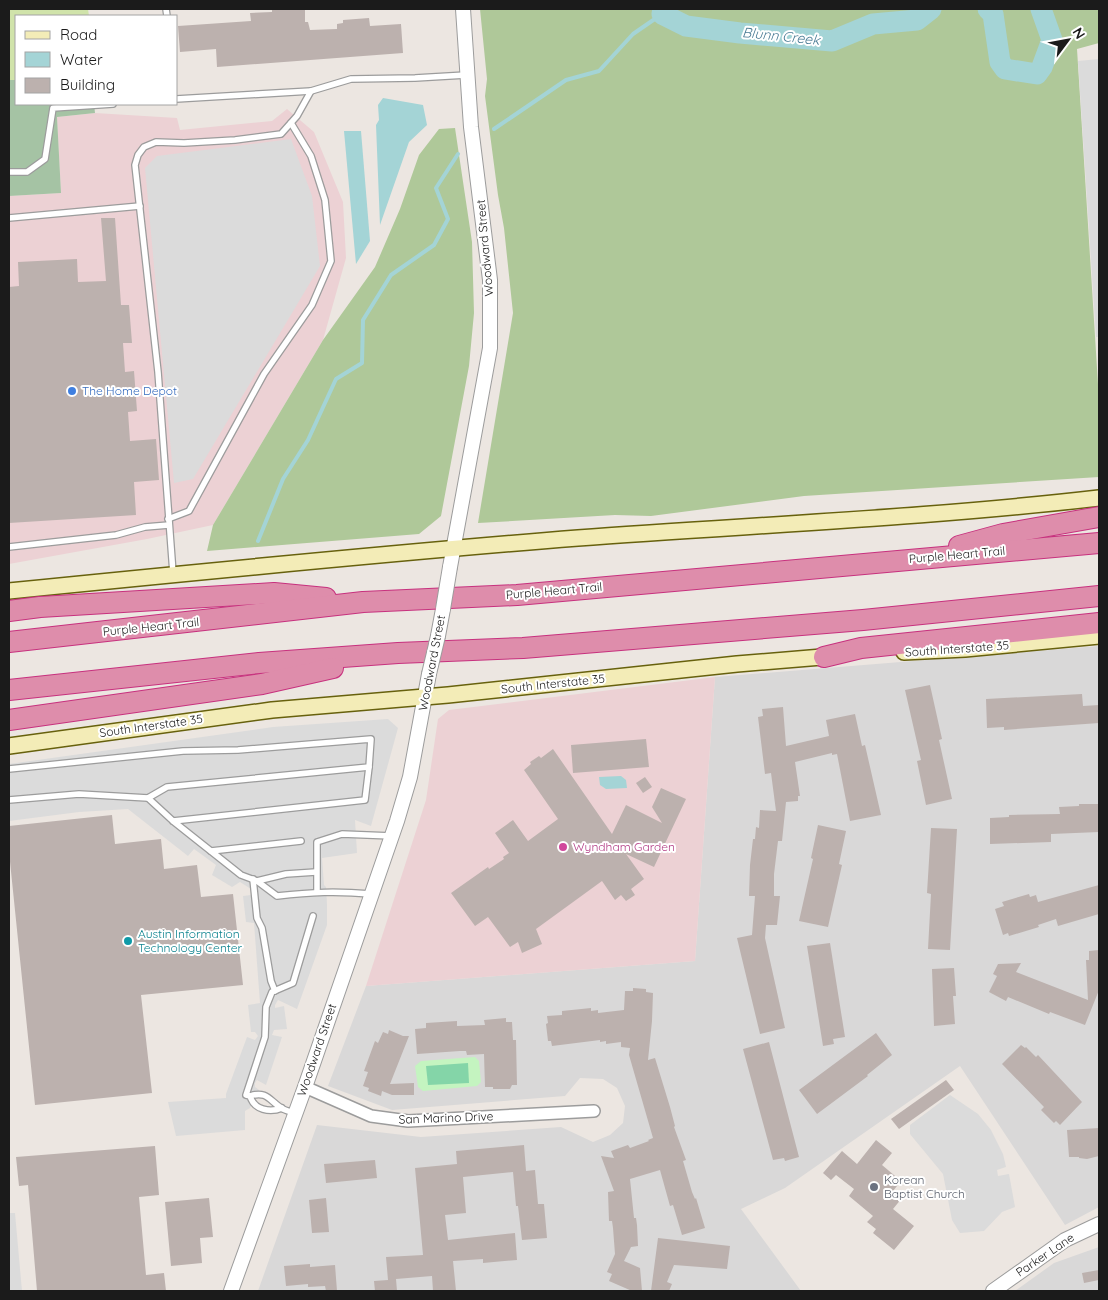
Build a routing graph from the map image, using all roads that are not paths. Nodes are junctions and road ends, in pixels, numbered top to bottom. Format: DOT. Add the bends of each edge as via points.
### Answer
graph roads {
  1 [pos="463,9"];
  2 [pos="468,75"];
  3 [pos="311,91"];
  4 [pos="178,99"];
  5 [pos="98,105"];
  6 [pos="291,123"];
  7 [pos="9,172"];
  8 [pos="140,206"];
  9 [pos="9,218"];
  10 [pos="1099,498"];
  11 [pos="1099,518"];
  12 [pos="168,522"];
  13 [pos="1099,543"];
  14 [pos="9,547"];
  15 [pos="453,549"];
  16 [pos="906,560"];
  17 [pos="173,575"];
  18 [pos="9,591"];
  19 [pos="1099,596"];
  20 [pos="362,602"];
  21 [pos="9,612"];
  22 [pos="1099,623"];
  23 [pos="1099,636"];
  24 [pos="9,642"];
  25 [pos="398,653"];
  26 [pos="824,657"];
  27 [pos="9,690"];
  28 [pos="425,697"];
  29 [pos="9,720"];
  30 [pos="9,746"];
  31 [pos="369,766"];
  32 [pos="9,769"];
  33 [pos="148,798"];
  34 [pos="9,800"];
  35 [pos="173,821"];
  36 [pos="392,836"];
  37 [pos="301,841"];
  38 [pos="211,851"];
  39 [pos="316,872"];
  40 [pos="255,880"];
  41 [pos="317,891"];
  42 [pos="371,894"];
  43 [pos="313,916"];
  44 [pos="275,991"];
  45 [pos="304,1087"];
  46 [pos="250,1096"];
  47 [pos="282,1108"];
  48 [pos="594,1111"];
  49 [pos="295,1113"];
  50 [pos="1099,1224"];
  51 [pos="232,1291"];
  52 [pos="993,1291"];
  1 -- 2 [label="street, Woodward Street"];
  2 -- 3 [label="lane" via="350,79"];
  2 -- 15 [label="street, Woodward Street" via="471,127 490,280 490,348"];
  3 -- 4 [label="lane"];
  3 -- 6 [label="lane"];
  5 -- 7 [label="lane" via="53,108 45,159 27,172"];
  6 -- 8 [label="lane" via="280,134 235,140 156,142 144,147 135,165"];
  6 -- 12 [label="lane" via="311,156 325,200 330,261 312,305 264,374 189,511"];
  8 -- 9 [label="lane"];
  8 -- 12 [label="lane" via="158,372"];
  10 -- 15 [label="main road" via="892,518"];
  11 -- 16 [label="highway" via="1003,534"];
  12 -- 14 [label="lane" via="116,535"];
  12 -- 17 [label="lane"];
  13 -- 16 [label="highway, Purple Heart Trail"];
  15 -- 17 [label="main road"];
  15 -- 28 [label="street, Woodward Street, bridge"];
  16 -- 20 [label="highway, Purple Heart Trail" via="518,595"];
  17 -- 18 [label="main road"];
  19 -- 25 [label="highway" via="863,620 523,648"];
  20 -- 21 [label="highway" via="274,593 40,607"];
  20 -- 24 [label="highway, Purple Heart Trail"];
  22 -- 26 [label="highway" via="861,648"];
  23 -- 26 [label="main road, South Interstate 35" via="965,649"];
  25 -- 27 [label="highway" via="259,663"];
  25 -- 29 [label="highway" via="262,684"];
  26 -- 28 [label="main road, South Interstate 35"];
  28 -- 30 [label="main road, South Interstate 35" via="272,710"];
  28 -- 36 [label="street, Woodward Street" via="410,776"];
  31 -- 32 [label="lane" via="371,739 238,750 183,751"];
  31 -- 33 [label="lane" via="167,787"];
  31 -- 35 [label="lane" via="365,800"];
  33 -- 34 [label="lane" via="79,794"];
  33 -- 35 [label="lane"];
  35 -- 38 [label="lane"];
  36 -- 39 [label="lane" via="342,834 317,842"];
  36 -- 42 [label="street, Woodward Street"];
  37 -- 38 [label="lane"];
  38 -- 40 [label="lane" via="241,875"];
  39 -- 40 [label="lane"];
  39 -- 41 [label="lane"];
  40 -- 41 [label="lane" via="277,896"];
  40 -- 44 [label="lane" via="257,918"];
  41 -- 42 [label="lane"];
  42 -- 45 [label="street, Woodward Street"];
  43 -- 44 [label="lane" via="293,983"];
  44 -- 46 [label="lane" via="266,1007 265,1037 246,1095"];
  45 -- 48 [label="street, San Marino Drive" via="371,1116 390,1120"];
  45 -- 49 [label="street, Woodward Street"];
  46 -- 47 [label="lane" via="258,1093"];
  46 -- 47 [label="lane" via="255,1106 268,1111"];
  47 -- 49 [label="lane"];
  49 -- 51 [label="street, Woodward Street"];
  50 -- 52 [label="street, Parker Lane" via="1065,1240"];
}
